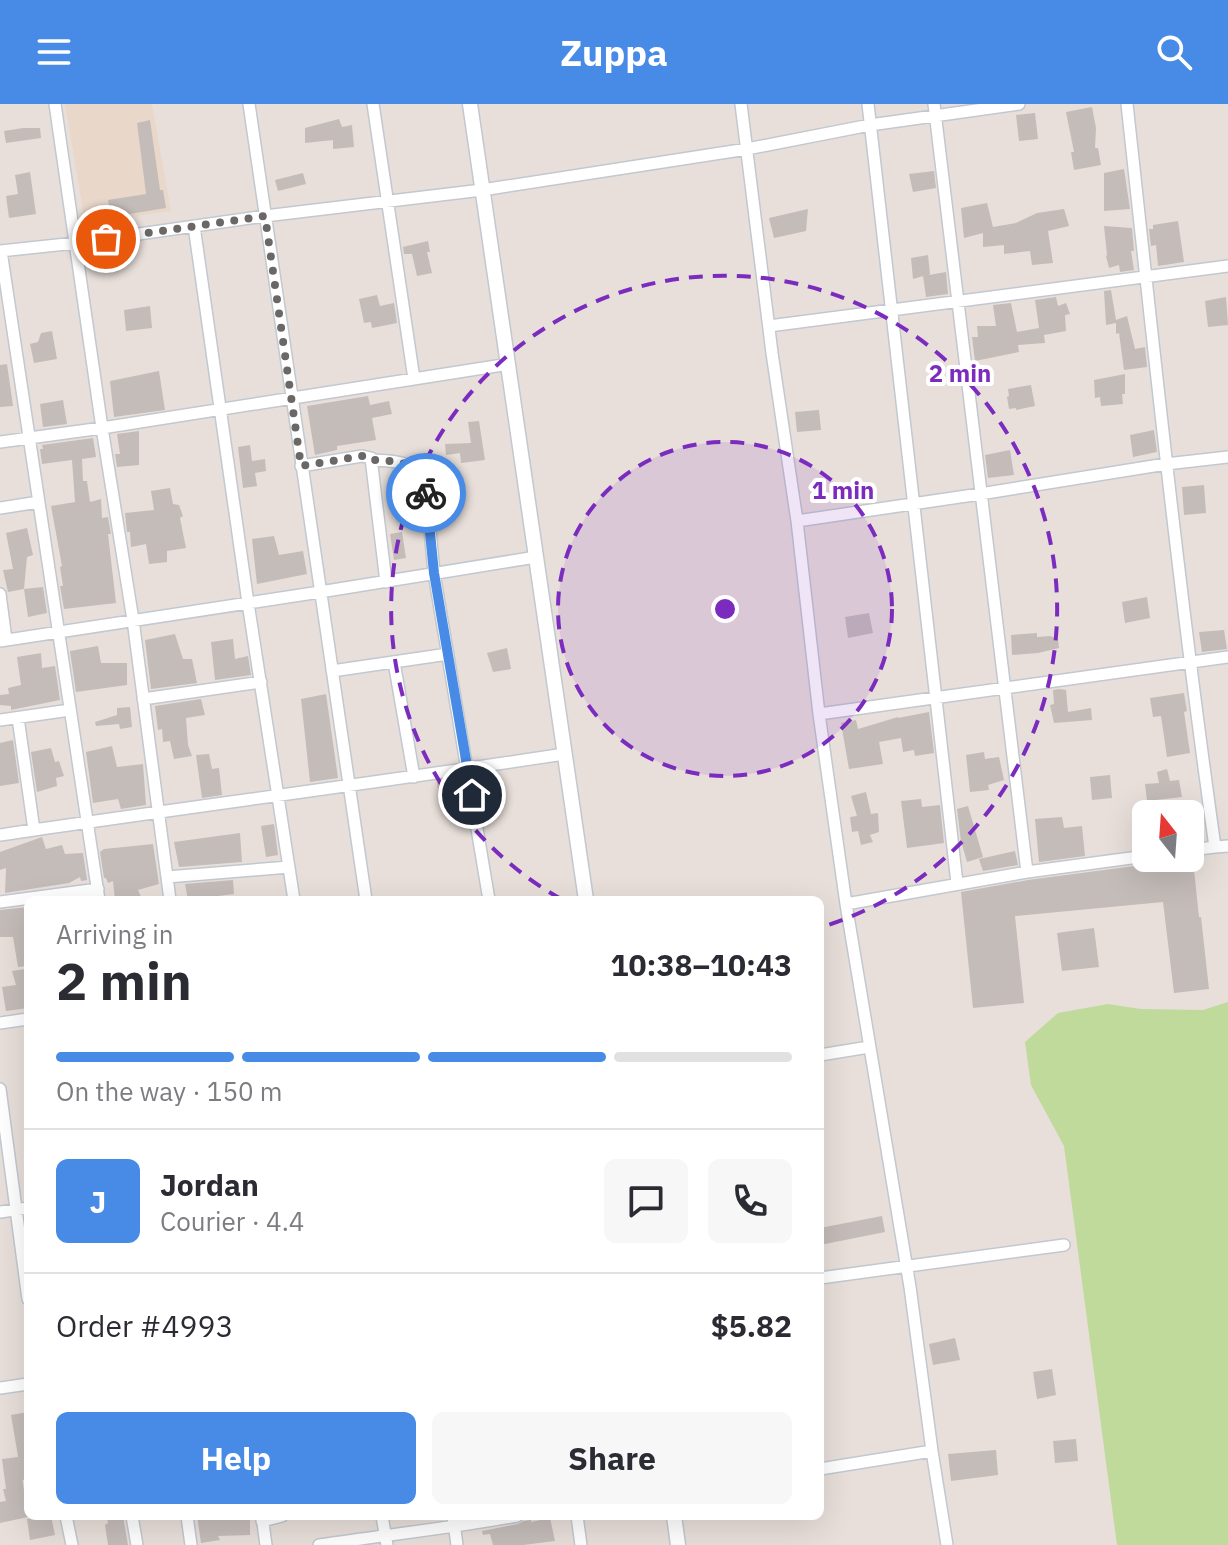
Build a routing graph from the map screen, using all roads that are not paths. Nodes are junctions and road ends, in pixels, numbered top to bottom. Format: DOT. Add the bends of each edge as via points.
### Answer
graph roads {
  1 [pos="55,104"];
  2 [pos="249,104"];
  3 [pos="373,104"];
  4 [pos="470,104"];
  5 [pos="741,104"];
  6 [pos="868,104"];
  7 [pos="1019,104"];
  8 [pos="1127,104"];
  9 [pos="935,109"];
  10 [pos="870,125"];
  11 [pos="747,149"];
  12 [pos="482,190"];
  13 [pos="387,202"];
  14 [pos="265,216"];
  15 [pos="194,226"];
  16 [pos="76,243"];
  17 [pos="1,251"];
  18 [pos="1228,266"];
  19 [pos="1146,277"];
  20 [pos="958,300"];
  21 [pos="892,309"];
  22 [pos="769,326"];
  23 [pos="509,364"];
  24 [pos="414,379"];
  25 [pos="291,398"];
  26 [pos="221,409"];
  27 [pos="102,428"];
  28 [pos="30,437"];
  29 [pos="0,442"];
  30 [pos="1228,457"];
  31 [pos="372,460"];
  32 [pos="1166,464"];
  33 [pos="301,466"];
  34 [pos="980,494"];
  35 [pos="39,502"];
  36 [pos="914,504"];
  37 [pos="0,508"];
  38 [pos="797,521"];
  39 [pos="536,557"];
  40 [pos="434,573"];
  41 [pos="386,582"];
  42 [pos="320,592"];
  43 [pos="0,594"];
  44 [pos="248,603"];
  45 [pos="133,620"];
  46 [pos="58,632"];
  47 [pos="3,640"];
  48 [pos="448,654"];
  49 [pos="1228,657"];
  50 [pos="394,662"];
  51 [pos="1191,662"];
  52 [pos="332,671"];
  53 [pos="261,682"];
  54 [pos="1004,689"];
  55 [pos="937,698"];
  56 [pos="143,699"];
  57 [pos="70,710"];
  58 [pos="819,714"];
  59 [pos="18,718"];
  60 [pos="0,720"];
  61 [pos="564,754"];
  62 [pos="467,769"];
  63 [pos="414,777"];
  64 [pos="350,787"];
  65 [pos="279,796"];
  66 [pos="157,812"];
  67 [pos="86,822"];
  68 [pos="34,830"];
  69 [pos="0,835"];
  70 [pos="1228,846"];
  71 [pos="1215,847"];
  72 [pos="1204,848"];
  73 [pos="1132,858"];
  74 [pos="289,867"];
  75 [pos="1027,872"];
  76 [pos="167,877"];
  77 [pos="957,883"];
  78 [pos="98,895"];
  79 [pos="169,896"];
  80 [pos="293,896"];
  81 [pos="365,896"];
  82 [pos="488,896"];
  83 [pos="585,896"];
  84 [pos="24,900"];
  85 [pos="0,902"];
  86 [pos="846,904"];
  87 [pos="24,1020"];
  88 [pos="0,1023"];
  89 [pos="869,1047"];
  90 [pos="824,1054"];
  91 [pos="0,1089"];
  92 [pos="22,1209"];
  93 [pos="0,1212"];
  94 [pos="24,1242"];
  95 [pos="1064,1245"];
  96 [pos="906,1266"];
  97 [pos="824,1277"];
  98 [pos="24,1385"];
  99 [pos="0,1388"];
  100 [pos="932,1451"];
  101 [pos="824,1468"];
  102 [pos="67,1520"];
  103 [pos="133,1520"];
  104 [pos="188,1520"];
  105 [pos="262,1520"];
  106 [pos="383,1520"];
  107 [pos="475,1520"];
  108 [pos="578,1520"];
  109 [pos="675,1520"];
  110 [pos="454,1522"];
  111 [pos="386,1540"];
  112 [pos="72,1545"];
  113 [pos="137,1545"];
  114 [pos="191,1545"];
  115 [pos="266,1545"];
  116 [pos="319,1545"];
  117 [pos="457,1545"];
  118 [pos="581,1545"];
  119 [pos="678,1545"];
  120 [pos="947,1545"];
  1 -- 16 [label="street"];
  2 -- 14 [label="street"];
  3 -- 13 [label="street"];
  4 -- 12 [label="street"];
  5 -- 11 [label="street"];
  6 -- 10 [label="street"];
  7 -- 9 [label="street"];
  8 -- 19 [label="street"];
  9 -- 10 [label="street"];
  9 -- 20 [label="street"];
  10 -- 11 [label="street"];
  10 -- 21 [label="street"];
  11 -- 12 [label="street"];
  11 -- 22 [label="street"];
  12 -- 13 [label="street"];
  12 -- 23 [label="street"];
  13 -- 14 [label="street"];
  13 -- 24 [label="street"];
  14 -- 15 [label="street"];
  14 -- 25 [label="street"];
  15 -- 16 [label="street"];
  15 -- 26 [label="street"];
  16 -- 17 [label="street"];
  16 -- 27 [label="street"];
  17 -- 28 [label="street"];
  18 -- 19 [label="street"];
  19 -- 20 [label="street"];
  19 -- 32 [label="street"];
  20 -- 21 [label="street"];
  20 -- 34 [label="street"];
  21 -- 22 [label="street"];
  21 -- 36 [label="street"];
  22 -- 38 [label="street"];
  23 -- 24 [label="street"];
  23 -- 39 [label="street"];
  24 -- 25 [label="street"];
  25 -- 26 [label="street"];
  25 -- 33 [label="street"];
  26 -- 27 [label="street"];
  26 -- 44 [label="street"];
  27 -- 28 [label="street"];
  27 -- 45 [label="street"];
  28 -- 29 [label="street"];
  28 -- 35 [label="street"];
  30 -- 32 [label="street"];
  31 -- 33 [label="street" via="362,456"];
  31 -- 40 [label="street" via="400,461 420,474 426,486"];
  31 -- 41 [label="street"];
  32 -- 34 [label="street"];
  32 -- 51 [label="street"];
  33 -- 42 [label="street"];
  34 -- 36 [label="street"];
  34 -- 54 [label="street"];
  35 -- 37 [label="street"];
  35 -- 46 [label="street"];
  36 -- 38 [label="street"];
  36 -- 55 [label="street"];
  38 -- 58 [label="street"];
  39 -- 40 [label="street"];
  39 -- 61 [label="street"];
  40 -- 41 [label="street"];
  40 -- 48 [label="street"];
  41 -- 42 [label="street"];
  42 -- 44 [label="street"];
  42 -- 52 [label="street"];
  43 -- 47 [label="street"];
  44 -- 45 [label="street"];
  44 -- 53 [label="street"];
  45 -- 46 [label="street"];
  45 -- 56 [label="street"];
  46 -- 47 [label="street"];
  46 -- 57 [label="street"];
  48 -- 50 [label="street"];
  48 -- 62 [label="street"];
  49 -- 51 [label="street"];
  50 -- 52 [label="street"];
  50 -- 63 [label="street"];
  51 -- 54 [label="street"];
  51 -- 71 [label="street"];
  52 -- 64 [label="street"];
  53 -- 56 [label="street"];
  53 -- 65 [label="street"];
  54 -- 55 [label="street"];
  54 -- 75 [label="street"];
  55 -- 58 [label="street"];
  55 -- 77 [label="street"];
  56 -- 66 [label="street"];
  57 -- 59 [label="street"];
  57 -- 67 [label="street"];
  58 -- 86 [label="street"];
  59 -- 60 [label="street"];
  59 -- 68 [label="street"];
  61 -- 62 [label="street"];
  61 -- 83 [label="street"];
  62 -- 63 [label="street"];
  62 -- 82 [label="street"];
  63 -- 64 [label="street"];
  64 -- 65 [label="street"];
  64 -- 81 [label="street"];
  65 -- 66 [label="street"];
  65 -- 74 [label="street"];
  66 -- 67 [label="street"];
  66 -- 76 [label="street"];
  67 -- 68 [label="street"];
  67 -- 78 [label="street"];
  68 -- 69 [label="street"];
  70 -- 71 [label="street"];
  71 -- 72 [label="street"];
  73 -- 75 [label="street"];
  74 -- 76 [label="street"];
  74 -- 80 [label="street"];
  75 -- 77 [label="street"];
  76 -- 79 [label="street"];
  77 -- 86 [label="street"];
  84 -- 85 [label="street"];
  86 -- 89 [label="street"];
  87 -- 88 [label="street"];
  89 -- 90 [label="street"];
  89 -- 96 [label="street"];
  91 -- 92 [label="street"];
  92 -- 93 [label="street"];
  92 -- 94 [label="street"];
  95 -- 96 [label="street"];
  96 -- 97 [label="street"];
  96 -- 100 [label="street"];
  98 -- 99 [label="street"];
  100 -- 101 [label="street"];
  100 -- 120 [label="street"];
  102 -- 112 [label="street"];
  103 -- 113 [label="street"];
  104 -- 114 [label="street"];
  105 -- 115 [label="street"];
  106 -- 111 [label="street"];
  107 -- 110 [label="street"];
  108 -- 118 [label="street"];
  109 -- 119 [label="street"];
  110 -- 111 [label="street"];
  110 -- 117 [label="street"];
  111 -- 116 [label="street"];
}
